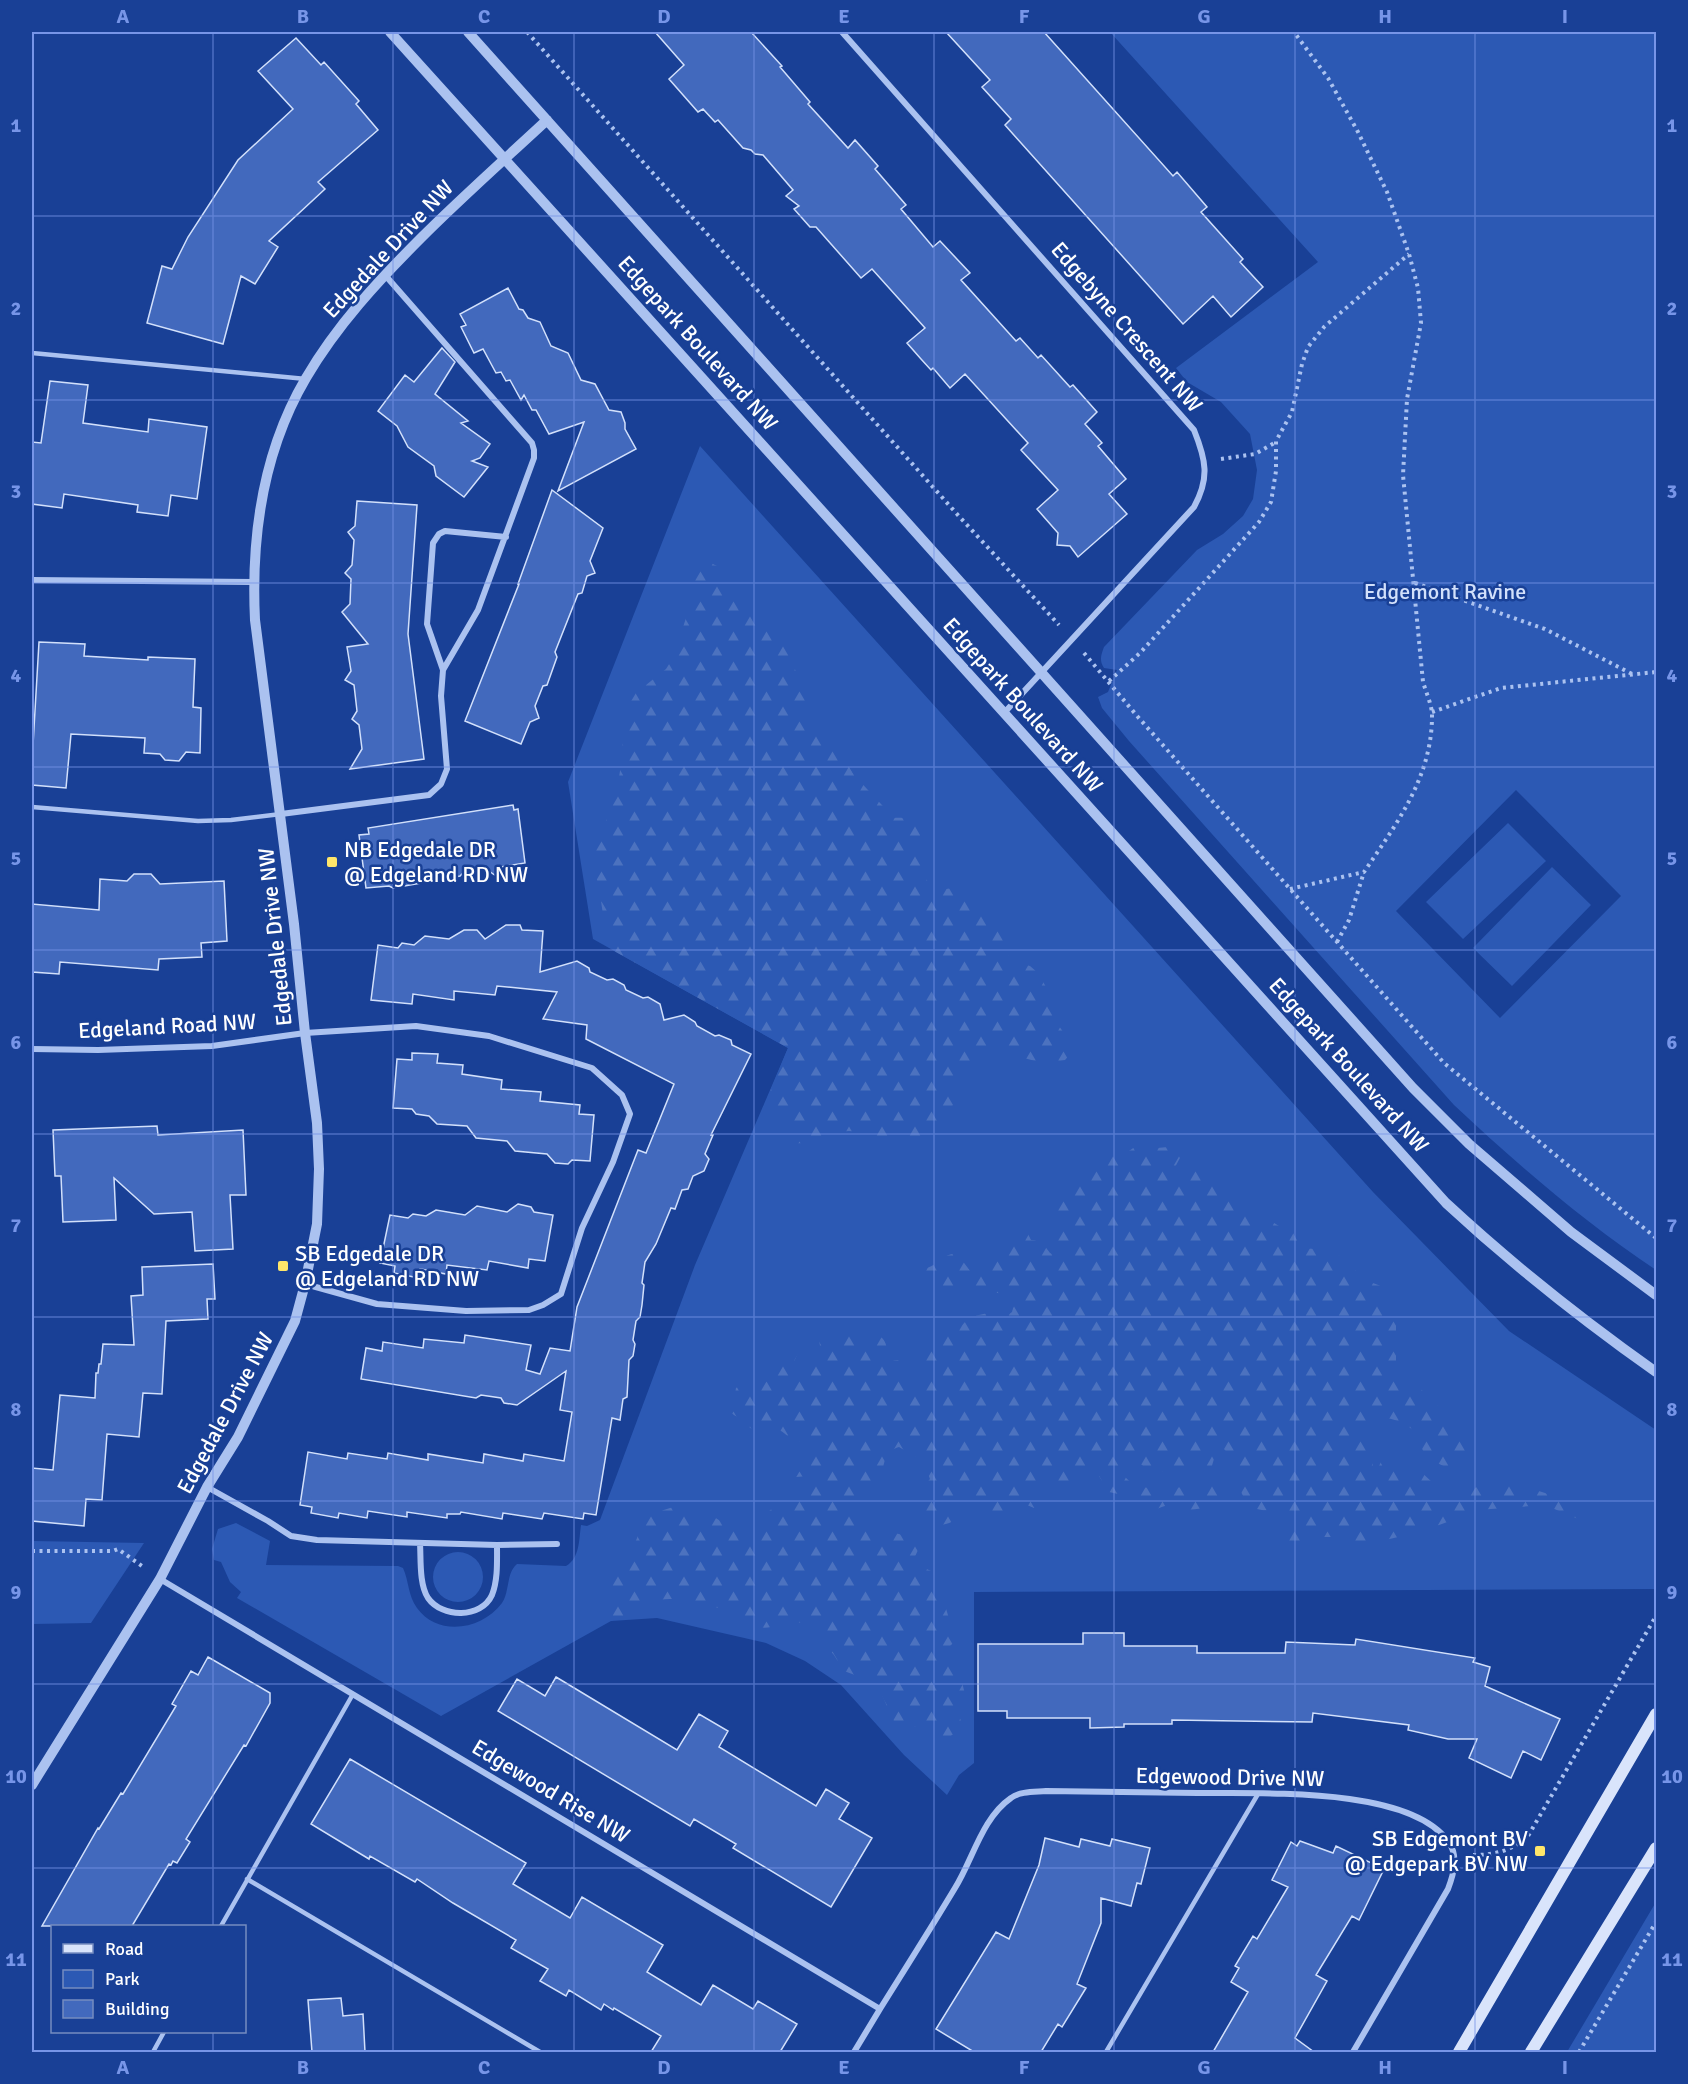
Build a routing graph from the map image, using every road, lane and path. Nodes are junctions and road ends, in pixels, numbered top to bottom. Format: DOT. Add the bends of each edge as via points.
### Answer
graph roads {
  1 [pos="390,32"];
  2 [pos="468,32"];
  3 [pos="842,32"];
  4 [pos="1294,32"];
  5 [pos="548,120"];
  6 [pos="505,159"];
  7 [pos="1409,254"];
  8 [pos="385,275"];
  9 [pos="32,353"];
  10 [pos="306,379"];
  11 [pos="1276,441"];
  12 [pos="1205,462"];
  13 [pos="506,537"];
  14 [pos="32,580"];
  15 [pos="253,582"];
  16 [pos="1414,583"];
  17 [pos="443,670"];
  18 [pos="1656,672"];
  19 [pos="1041,673"];
  20 [pos="1632,674"];
  21 [pos="1109,681"];
  22 [pos="1432,712"];
  23 [pos="1004,713"];
  24 [pos="32,807"];
  25 [pos="280,814"];
  26 [pos="1364,872"];
  27 [pos="1290,889"];
  28 [pos="1337,942"];
  29 [pos="305,1034"];
  30 [pos="32,1049"];
  31 [pos="305,1284"];
  32 [pos="1656,1295"];
  33 [pos="1656,1372"];
  34 [pos="207,1487"];
  35 [pos="420,1543"];
  36 [pos="557,1544"];
  37 [pos="497,1545"];
  38 [pos="32,1551"];
  39 [pos="160,1579"];
  40 [pos="1656,1616"];
  41 [pos="353,1694"];
  42 [pos="1656,1714"];
  43 [pos="32,1785"];
  44 [pos="1258,1794"];
  45 [pos="1656,1848"];
  46 [pos="1454,1855"];
  47 [pos="246,1879"];
  48 [pos="1656,1922"];
  49 [pos="222,1925"];
  50 [pos="880,2009"];
  51 [pos="163,2033"];
  52 [pos="153,2052"];
  53 [pos="540,2052"];
  54 [pos="854,2052"];
  55 [pos="1106,2052"];
  56 [pos="1353,2052"];
  57 [pos="1460,2052"];
  58 [pos="1531,2052"];
  59 [pos="1579,2052"];
  1 -- 6 [label="street, Edgepark Boulevard NW"];
  2 -- 5 [label="street, Edgepark Boulevard NW"];
  3 -- 12 [label="street, Edgebyne Crescent NW" via="1194,430"];
  4 -- 7 [label="path" via="1328,78 1358,132 1387,192"];
  5 -- 6 [label="street, Edgedale Drive NW"];
  5 -- 19 [label="street, Edgepark Boulevard NW"];
  6 -- 8 [label="street, Edgedale Drive NW"];
  6 -- 23 [label="street, Edgepark Boulevard NW"];
  7 -- 11 [label="path" via="1324,327 1308,347 1292,412"];
  7 -- 16 [label="path" via="1418,288 1421,323 1407,399 1403,475"];
  8 -- 10 [label="street, Edgedale Drive NW" via="347,316"];
  8 -- 13 [label="street" via="534,446 534,458"];
  9 -- 10 [label="lane"];
  10 -- 15 [label="street, Edgedale Drive NW" via="289,412 264,489 255,539"];
  11 -- 12 [label="path" via="1255,454"];
  11 -- 21 [label="path" via="1271,502 1259,522 1140,653"];
  12 -- 19 [label="street, Edgebyne Crescent NW" via="1202,493 1194,507"];
  13 -- 17 [label="street" via="478,610"];
  13 -- 17 [label="street" via="445,531 433,543 427,624"];
  14 -- 15 [label="street"];
  15 -- 25 [label="street, Edgedale Drive NW"];
  16 -- 20 [label="path" via="1545,629"];
  16 -- 22 [label="path" via="1424,682"];
  17 -- 25 [label="street" via="441,696 447,769 436,789 429,795"];
  18 -- 20 [label="path"];
  19 -- 23 [label="street, Edgebyne Crescent NW"];
  19 -- 32 [label="street, Edgepark Boulevard NW" via="1413,1088 1571,1232"];
  20 -- 22 [label="path" via="1501,688"];
  22 -- 26 [label="path" via="1427,759 1416,789 1404,814"];
  23 -- 33 [label="street, Edgepark Boulevard NW" via="1446,1203 1543,1288"];
  24 -- 25 [label="lane" via="198,821"];
  25 -- 29 [label="street, Edgedale Drive NW"];
  26 -- 27 [label="path"];
  26 -- 28 [label="path" via="1349,920"];
  29 -- 30 [label="street, Edgeland Road NW" via="212,1046"];
  29 -- 31 [label="street, Edgedale Drive NW" via="319,1169 317,1224"];
  29 -- 31 [label="street, Edgeland Road NW" via="416,1026 489,1036 592,1068 622,1095 630,1114 582,1228 561,1294 553,1300 529,1310 466,1311 377,1304"];
  31 -- 34 [label="street, Edgedale Drive NW" via="295,1321 237,1437"];
  34 -- 35 [label="street" via="291,1536"];
  34 -- 39 [label="street, Edgedale Drive NW"];
  35 -- 37 [label="street"];
  35 -- 37 [label="street" via="427,1597 441,1609 463,1613 485,1604 492,1593"];
  36 -- 37 [label="street"];
  38 -- 39 [label="path" via="118,1549"];
  39 -- 41 [label="street, Edgewood Rise NW"];
  39 -- 43 [label="street, Edgedale Drive NW"];
  40 -- 46 [label="path" via="1528,1836 1515,1847 1493,1855"];
  41 -- 47 [label="lane"];
  41 -- 50 [label="street, Edgewood Rise NW"];
  42 -- 57 [label="main road"];
  44 -- 46 [label="street, Edgewood Drive NW" via="1319,1795 1390,1808 1422,1819 1448,1842"];
  44 -- 50 [label="street, Edgewood Drive NW" via="1046,1791 1012,1797 984,1830 957,1885"];
  44 -- 55 [label="lane"];
  45 -- 58 [label="main road"];
  46 -- 56 [label="street" via="1454,1874 1448,1889"];
  47 -- 49 [label="lane"];
  47 -- 53 [label="lane"];
  48 -- 59 [label="path"];
  50 -- 54 [label="street"];
  51 -- 52 [label="lane"];
}
